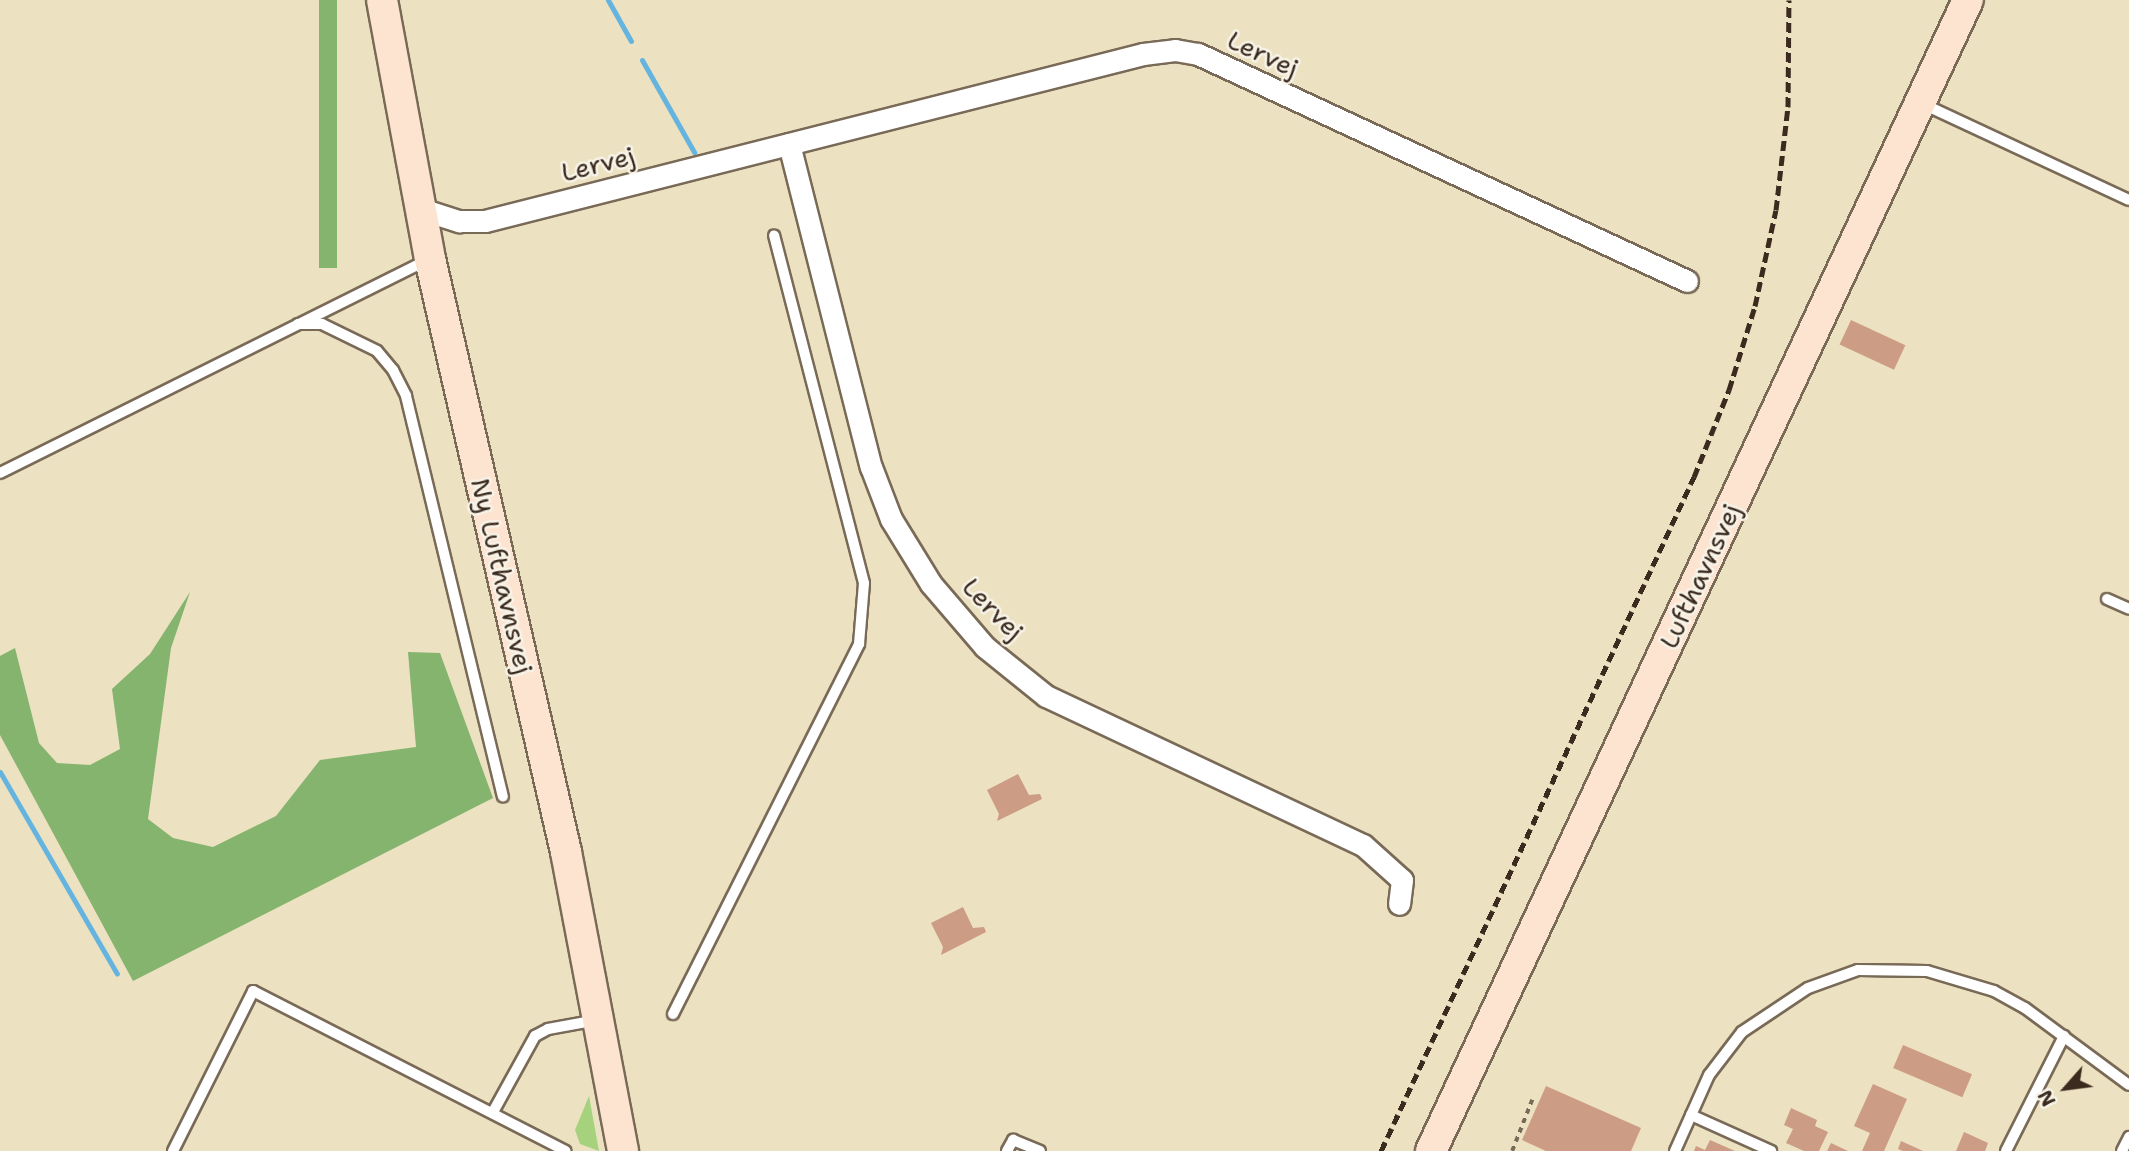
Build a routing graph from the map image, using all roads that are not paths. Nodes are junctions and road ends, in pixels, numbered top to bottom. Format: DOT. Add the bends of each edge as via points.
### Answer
graph roads {
  1 [pos="382,0"];
  2 [pos="1968,0"];
  3 [pos="1920,103"];
  4 [pos="789,145"];
  5 [pos="2129,200"];
  6 [pos="421,209"];
  7 [pos="774,235"];
  8 [pos="430,259"];
  9 [pos="1688,281"];
  10 [pos="298,324"];
  11 [pos="0,473"];
  12 [pos="2106,598"];
  13 [pos="2129,609"];
  14 [pos="503,796"];
  15 [pos="1399,904"];
  16 [pos="673,1014"];
  17 [pos="599,1020"];
  18 [pos="2064,1037"];
  19 [pos="2129,1086"];
  20 [pos="493,1112"];
  21 [pos="1691,1115"];
  22 [pos="2129,1137"];
  23 [pos="173,1151"];
  24 [pos="565,1151"];
  25 [pos="623,1151"];
  26 [pos="1007,1151"];
  27 [pos="1040,1151"];
  28 [pos="1431,1151"];
  29 [pos="1675,1151"];
  30 [pos="1771,1151"];
  31 [pos="2006,1151"];
  32 [pos="2122,1151"];
  1 -- 6 [label="street, Ny Lufthavnsvej"];
  2 -- 3 [label="street, Lufthavnsvej"];
  3 -- 5 [label="lane"];
  3 -- 28 [label="street, Lufthavnsvej"];
  4 -- 6 [label="street, Lervej" via="485,221 459,220"];
  4 -- 9 [label="street, Lervej" via="1143,54 1175,50 1198,54"];
  4 -- 15 [label="street, Lervej" via="872,467 891,519 931,584 985,647 1046,696 1363,845 1402,880"];
  6 -- 8 [label="street, Ny Lufthavnsvej"];
  7 -- 16 [label="lane" via="864,583 859,644"];
  8 -- 10 [label="lane"];
  8 -- 17 [label="street, Ny Lufthavnsvej" via="566,852"];
  10 -- 11 [label="lane"];
  10 -- 14 [label="lane" via="323,324 377,351 406,397"];
  12 -- 13 [label="lane"];
  17 -- 20 [label="lane" via="548,1029 535,1036"];
  17 -- 25 [label="street, Ny Lufthavnsvej"];
  18 -- 19 [label="lane"];
  18 -- 21 [label="lane" via="2025,1007 1966,979 1927,971 1858,970 1808,988 1742,1032 1709,1075"];
  18 -- 31 [label="lane"];
  20 -- 23 [label="lane" via="253,991"];
  20 -- 24 [label="lane"];
  21 -- 29 [label="lane"];
  21 -- 30 [label="lane"];
  22 -- 32 [label="lane"];
  26 -- 27 [label="lane" via="1013,1140"];
}
